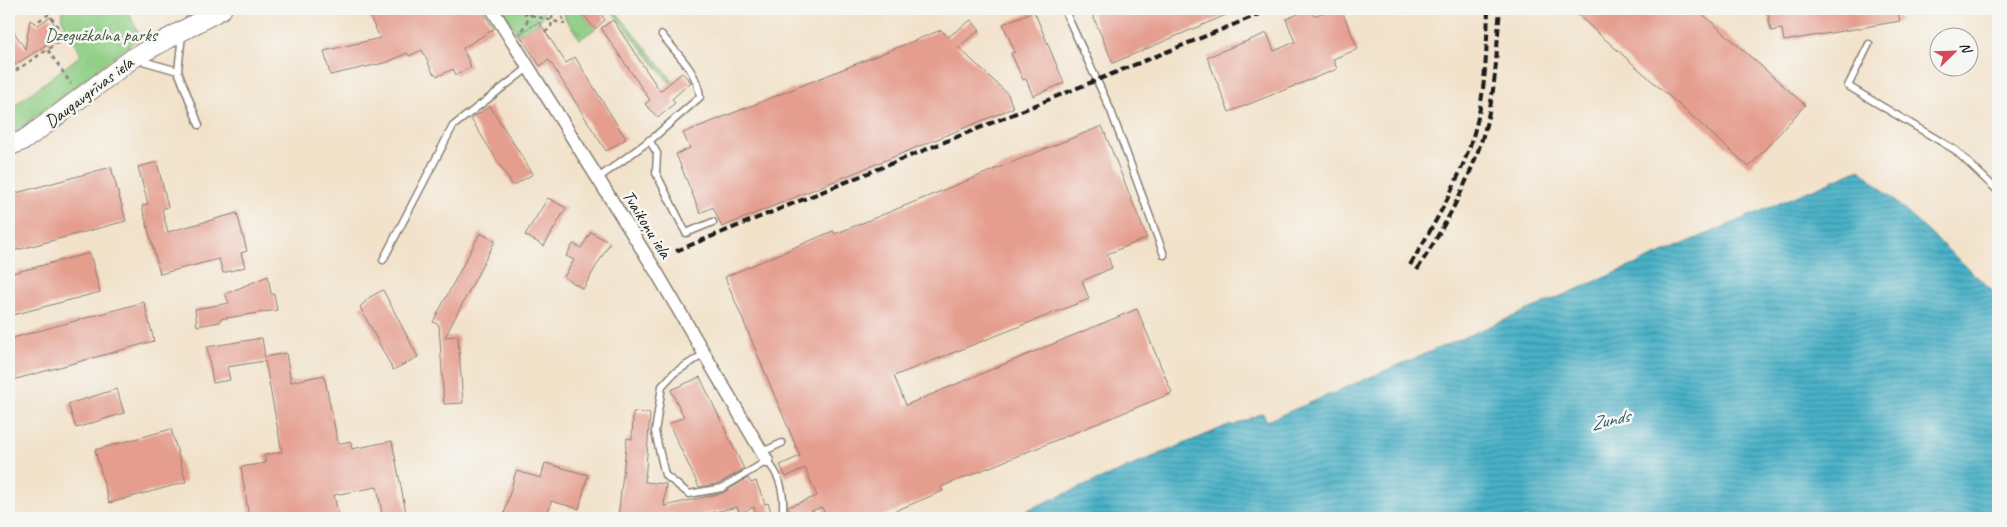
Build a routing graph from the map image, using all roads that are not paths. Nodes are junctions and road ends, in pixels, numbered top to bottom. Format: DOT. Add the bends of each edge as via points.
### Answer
graph roads {
  1 [pos="222,9"];
  2 [pos="492,9"];
  3 [pos="1064,9"];
  4 [pos="183,29"];
  5 [pos="662,35"];
  6 [pos="1869,44"];
  7 [pos="133,58"];
  8 [pos="528,68"];
  9 [pos="178,71"];
  10 [pos="199,125"];
  11 [pos="649,140"];
  12 [pos="9,146"];
  13 [pos="598,179"];
  14 [pos="1998,190"];
  15 [pos="713,222"];
  16 [pos="1164,255"];
  17 [pos="383,260"];
  18 [pos="704,354"];
  19 [pos="782,443"];
  20 [pos="764,457"];
  21 [pos="783,509"];
  1 -- 4 [label="main road, Daugavgrīvas iela"];
  2 -- 8 [label="street, Tvaikoņu iela"];
  3 -- 16 [label="lane" via="1111,111"];
  4 -- 7 [label="main road, Daugavgrīvas iela"];
  4 -- 9 [label="lane"];
  5 -- 11 [label="lane" via="690,68 699,85 700,97"];
  6 -- 14 [label="lane" via="1848,86 1955,150"];
  7 -- 9 [label="lane"];
  7 -- 12 [label="main road, Daugavgrīvas iela" via="24,140"];
  8 -- 13 [label="street, Tvaikoņu iela"];
  8 -- 17 [label="lane" via="453,126"];
  9 -- 10 [label="lane"];
  11 -- 13 [label="lane"];
  11 -- 15 [label="lane" via="657,153 656,173 686,233"];
  13 -- 18 [label="street, Tvaikoņu iela"];
  18 -- 20 [label="street, Tvaikoņu iela"];
  18 -- 20 [label="lane" via="674,373 662,386 655,432 665,475 690,494 722,488"];
  19 -- 20 [label="lane"];
  20 -- 21 [label="lane" via="775,470 784,498"];
}
